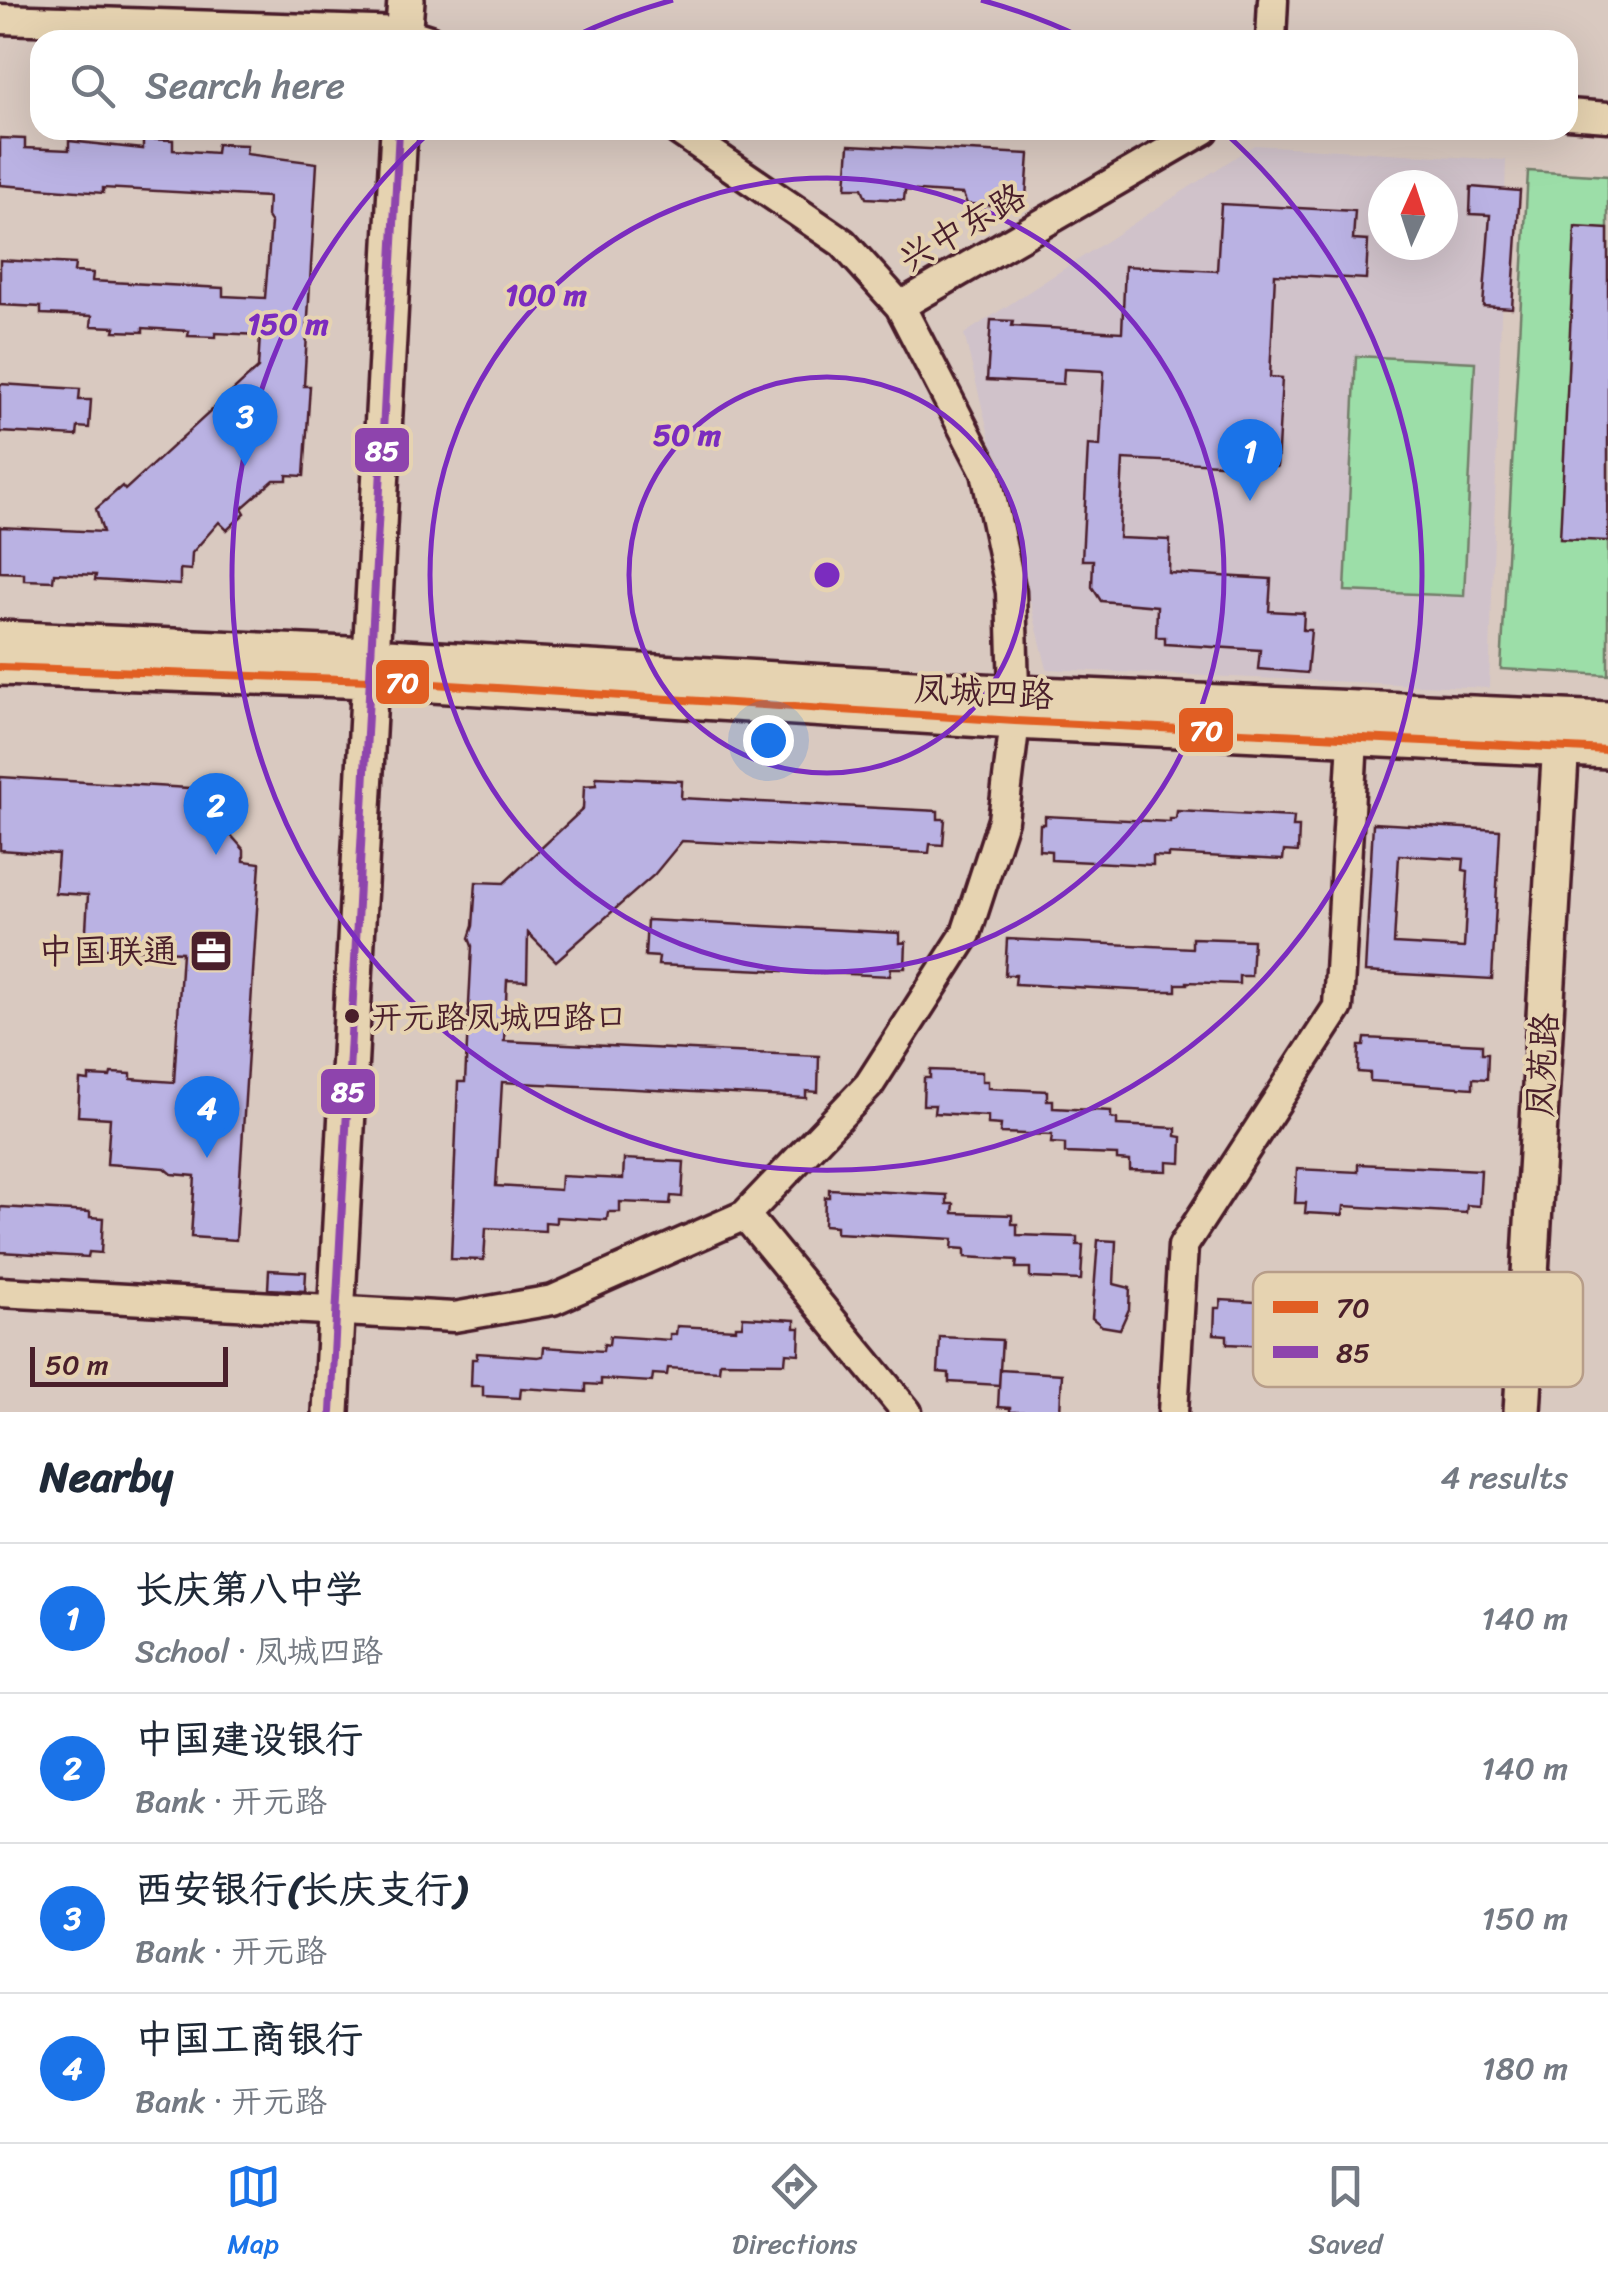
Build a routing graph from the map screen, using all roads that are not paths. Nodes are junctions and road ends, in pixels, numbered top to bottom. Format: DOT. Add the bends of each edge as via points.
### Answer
graph roads {
  1 [pos="1273,0"];
  2 [pos="0,19"];
  3 [pos="410,28"];
  4 [pos="1272,30"];
  5 [pos="1578,115"];
  6 [pos="1608,117"];
  7 [pos="397,140"];
  8 [pos="692,140"];
  9 [pos="1187,140"];
  10 [pos="900,306"];
  11 [pos="0,639"];
  12 [pos="0,666"];
  13 [pos="370,668"];
  14 [pos="1016,707"];
  15 [pos="1608,720"];
  16 [pos="1561,732"];
  17 [pos="1353,739"];
  18 [pos="1608,750"];
  19 [pos="745,1215"];
  20 [pos="1530,1272"];
  21 [pos="0,1292"];
  22 [pos="336,1312"];
  23 [pos="1523,1387"];
  24 [pos="330,1412"];
  25 [pos="908,1412"];
  26 [pos="1173,1412"];
  27 [pos="1522,1412"];
  1 -- 4 [label="street"];
  2 -- 3 [label="street"];
  5 -- 6 [label="street"];
  7 -- 13 [label="street"];
  8 -- 10 [label="street, 兴中东路" via="843,244"];
  9 -- 10 [label="street, 兴中东路"];
  10 -- 14 [label="street" via="986,472 1011,592"];
  11 -- 13 [label="street, 凤城四路"];
  12 -- 13 [label="street, 凤城四路"];
  13 -- 14 [label="street, 凤城四路"];
  13 -- 22 [label="street"];
  14 -- 16 [label="street, 凤城四路"];
  14 -- 17 [label="street, 凤城四路"];
  14 -- 19 [label="street" via="1003,820 966,934 870,1084"];
  15 -- 16 [label="street, 凤城四路"];
  16 -- 17 [label="street, 凤城四路"];
  16 -- 18 [label="street, 凤城四路"];
  16 -- 20 [label="street, 凤苑路"];
  17 -- 26 [label="street" via="1338,1007 1183,1246"];
  19 -- 22 [label="street" via="552,1300 454,1316"];
  19 -- 25 [label="street"];
  21 -- 22 [label="street"];
  22 -- 24 [label="street"];
  23 -- 27 [label="street, 凤苑路"];
}
